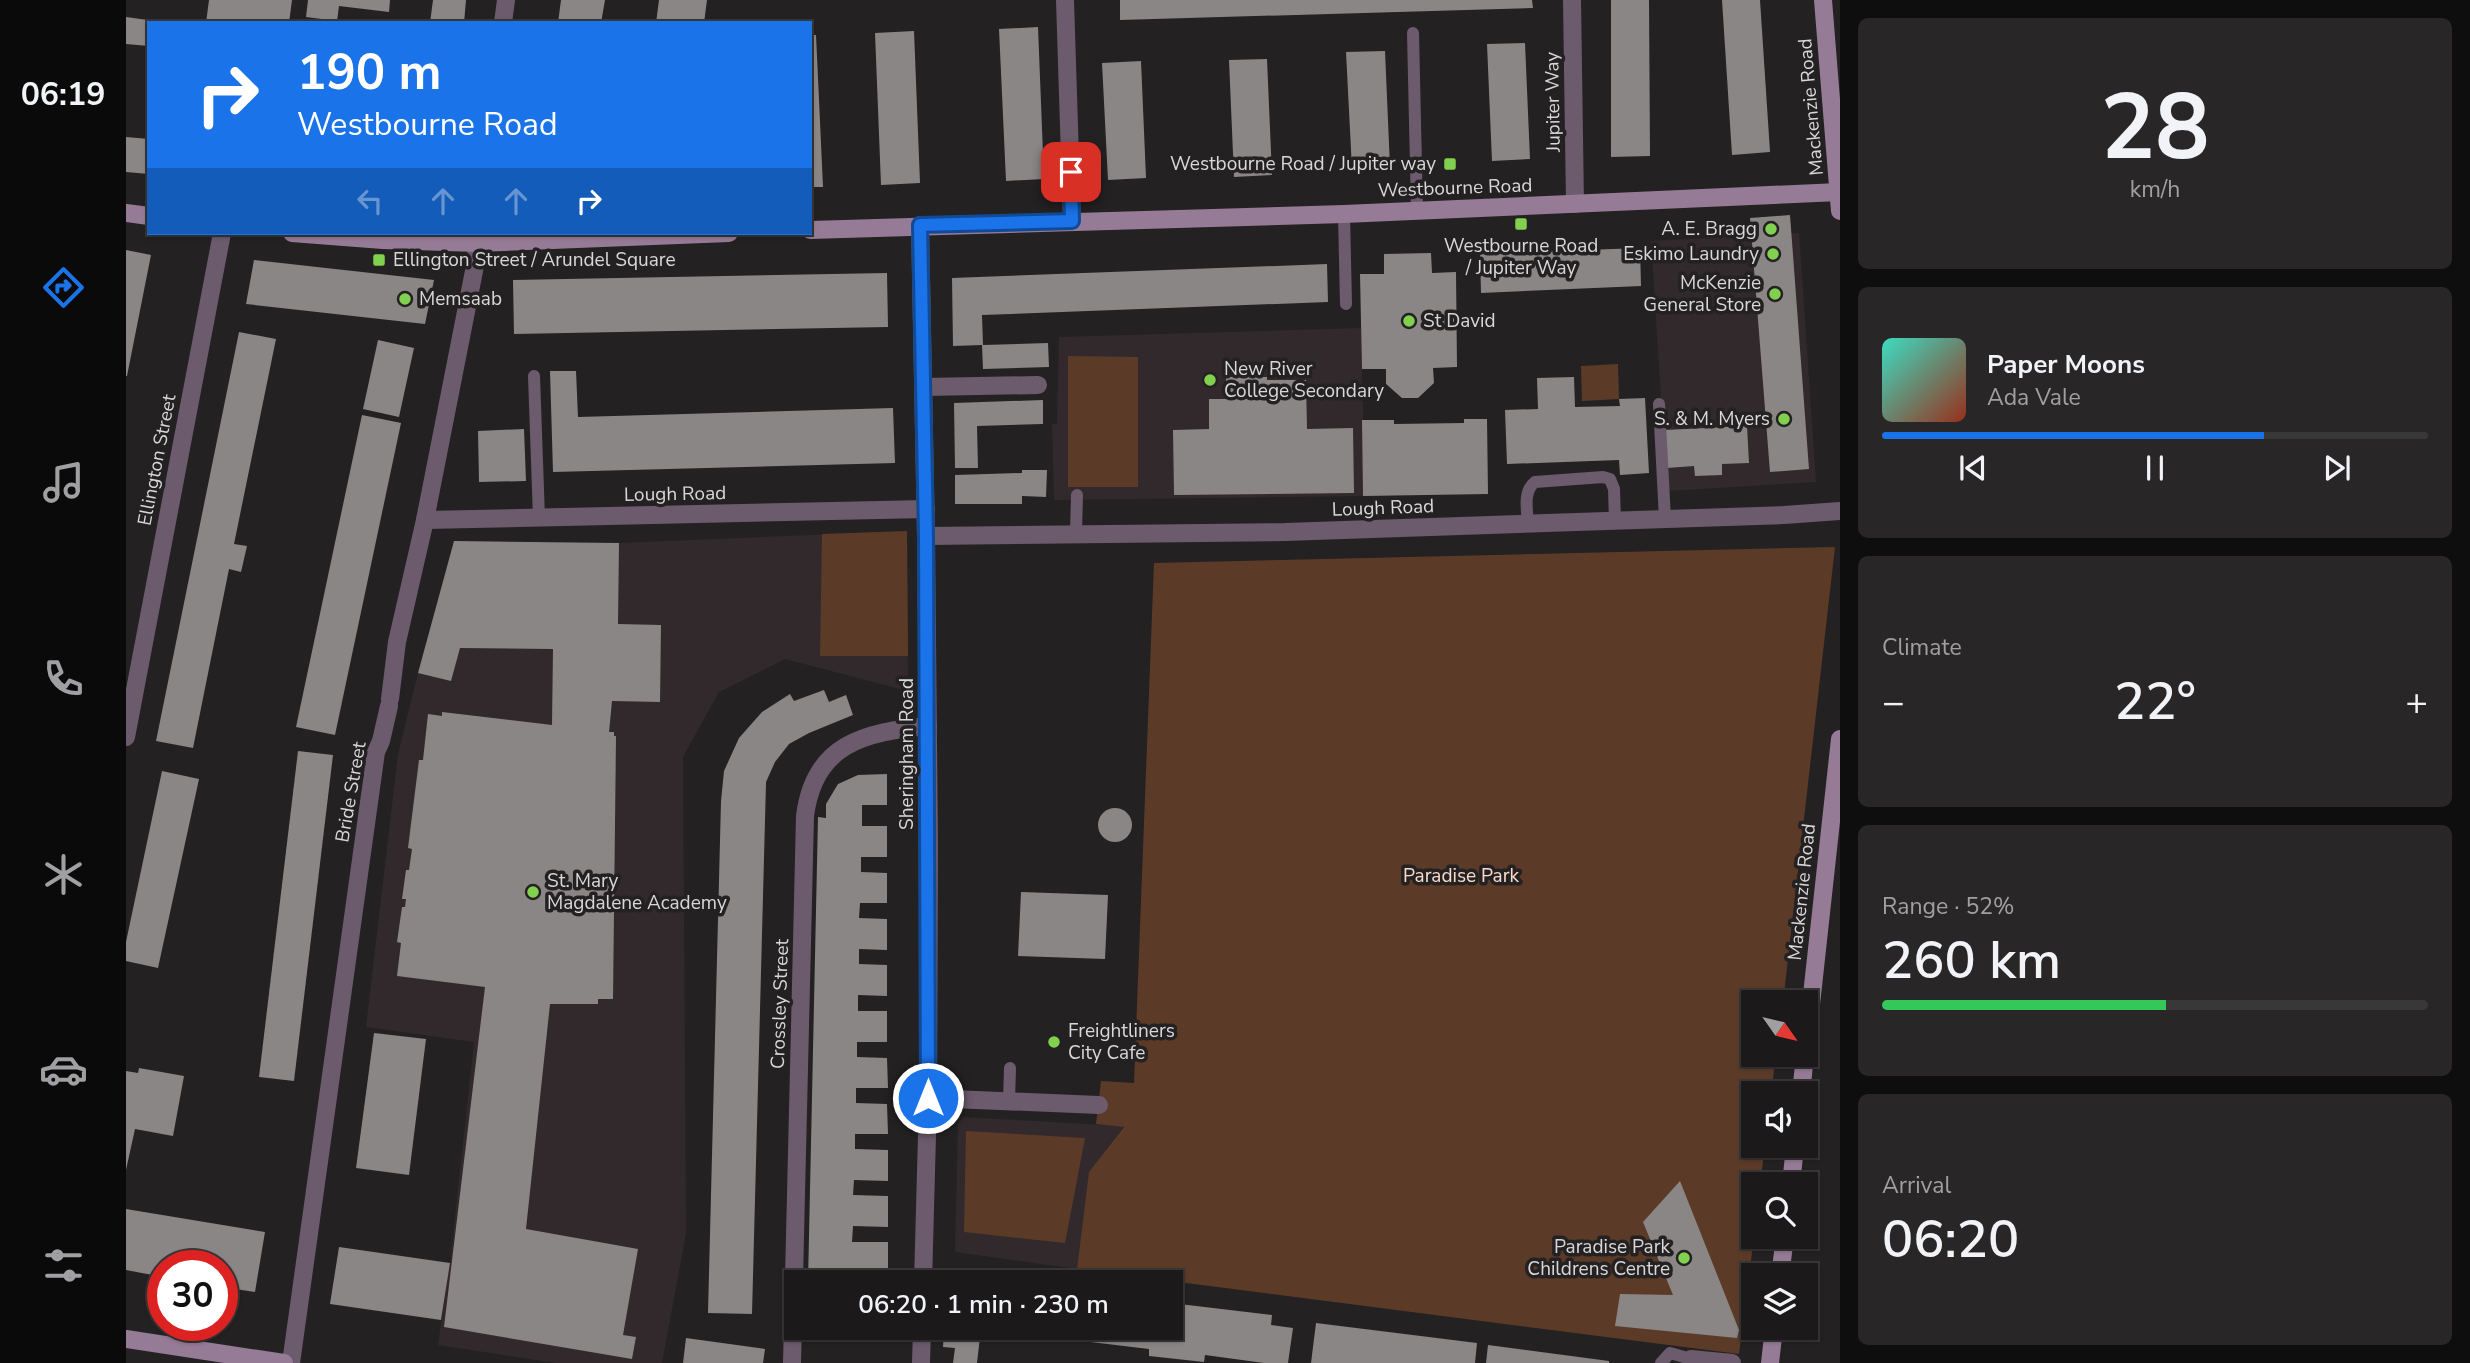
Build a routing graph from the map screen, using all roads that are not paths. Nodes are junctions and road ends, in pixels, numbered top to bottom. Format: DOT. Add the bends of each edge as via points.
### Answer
graph roads {
  1 [pos="506,0"];
  2 [pos="1065,0"];
  3 [pos="1572,0"];
  4 [pos="1824,0"];
  5 [pos="503,21"];
  6 [pos="1413,33"];
  7 [pos="1839,192"];
  8 [pos="1575,204"];
  9 [pos="1417,211"];
  10 [pos="1840,211"];
  11 [pos="126,213"];
  12 [pos="1344,214"];
  13 [pos="147,216"];
  14 [pos="1072,221"];
  15 [pos="920,225"];
  16 [pos="812,230"];
  17 [pos="222,235"];
  18 [pos="318,235"];
  19 [pos="629,235"];
  20 [pos="478,238"];
  21 [pos="1346,304"];
  22 [pos="534,376"];
  23 [pos="1038,385"];
  24 [pos="924,387"];
  25 [pos="1659,404"];
  26 [pos="1077,495"];
  27 [pos="926,509"];
  28 [pos="1840,511"];
  29 [pos="539,518"];
  30 [pos="1665,519"];
  31 [pos="425,520"];
  32 [pos="1615,521"];
  33 [pos="1528,524"];
  34 [pos="1076,534"];
  35 [pos="926,536"];
  36 [pos="928,726"];
  37 [pos="126,737"];
  38 [pos="1840,739"];
  39 [pos="1834,838"];
  40 [pos="1814,990"];
  41 [pos="1010,1068"];
  42 [pos="928,1098"];
  43 [pos="1009,1101"];
  44 [pos="1099,1105"];
  45 [pos="923,1270"];
  46 [pos="126,1339"];
  47 [pos="922,1340"];
  48 [pos="1773,1340"];
  49 [pos="194,1357"];
  50 [pos="1691,1359"];
  51 [pos="284,1363"];
  52 [pos="291,1363"];
  53 [pos="792,1363"];
  54 [pos="921,1363"];
  55 [pos="1661,1363"];
  56 [pos="1732,1363"];
  57 [pos="1770,1363"];
  1 -- 5 [label="street"];
  2 -- 14 [label="street"];
  3 -- 8 [label="street, Jupiter Way"];
  4 -- 7 [label="street, Mackenzie Road"];
  6 -- 9 [label="lane"];
  7 -- 8 [label="street, Westbourne Road"];
  7 -- 10 [label="street, Mackenzie Road"];
  8 -- 9 [label="street, Westbourne Road"];
  9 -- 12 [label="street, Westbourne Road"];
  11 -- 13 [label="street"];
  12 -- 14 [label="street, Westbourne Road"];
  12 -- 21 [label="lane"];
  14 -- 15 [label="street, Westbourne Road"];
  15 -- 16 [label="street, Westbourne Road"];
  15 -- 24 [label="street, Sheringham Road"];
  17 -- 37 [label="street, Ellington Street"];
  18 -- 20 [label="street" via="383,240"];
  19 -- 20 [label="street"];
  20 -- 31 [label="street, Bride Street"];
  22 -- 29 [label="lane"];
  23 -- 24 [label="street"];
  24 -- 27 [label="street, Sheringham Road"];
  25 -- 30 [label="lane"];
  26 -- 34 [label="lane"];
  27 -- 29 [label="street, Lough Road"];
  27 -- 35 [label="street, Sheringham Road"];
  28 -- 30 [label="street, Lough Road"];
  29 -- 31 [label="street, Lough Road"];
  30 -- 32 [label="street, Lough Road"];
  31 -- 52 [label="street, Bride Street" via="376,752"];
  32 -- 33 [label="street, Lough Road"];
  32 -- 33 [label="lane" via="1614,489 1610,479 1603,477 1535,482 1527,494"];
  33 -- 34 [label="street, Lough Road"];
  34 -- 35 [label="street, Lough Road"];
  35 -- 36 [label="street, Sheringham Road"];
  36 -- 42 [label="street, Sheringham Road"];
  36 -- 53 [label="street, Crossley Street" via="874,734 852,743 818,771 808,792"];
  38 -- 39 [label="street, Mackenzie Road"];
  39 -- 40 [label="street, Mackenzie Road"];
  41 -- 43 [label="lane"];
  42 -- 43 [label="street"];
  42 -- 45 [label="street, Sheringham Road"];
  43 -- 44 [label="street"];
  46 -- 49 [label="street"];
  47 -- 54 [label="street"];
  48 -- 57 [label="street"];
  49 -- 51 [label="street"];
  50 -- 55 [label="lane" via="1670,1353"];
  50 -- 56 [label="street"];
}
